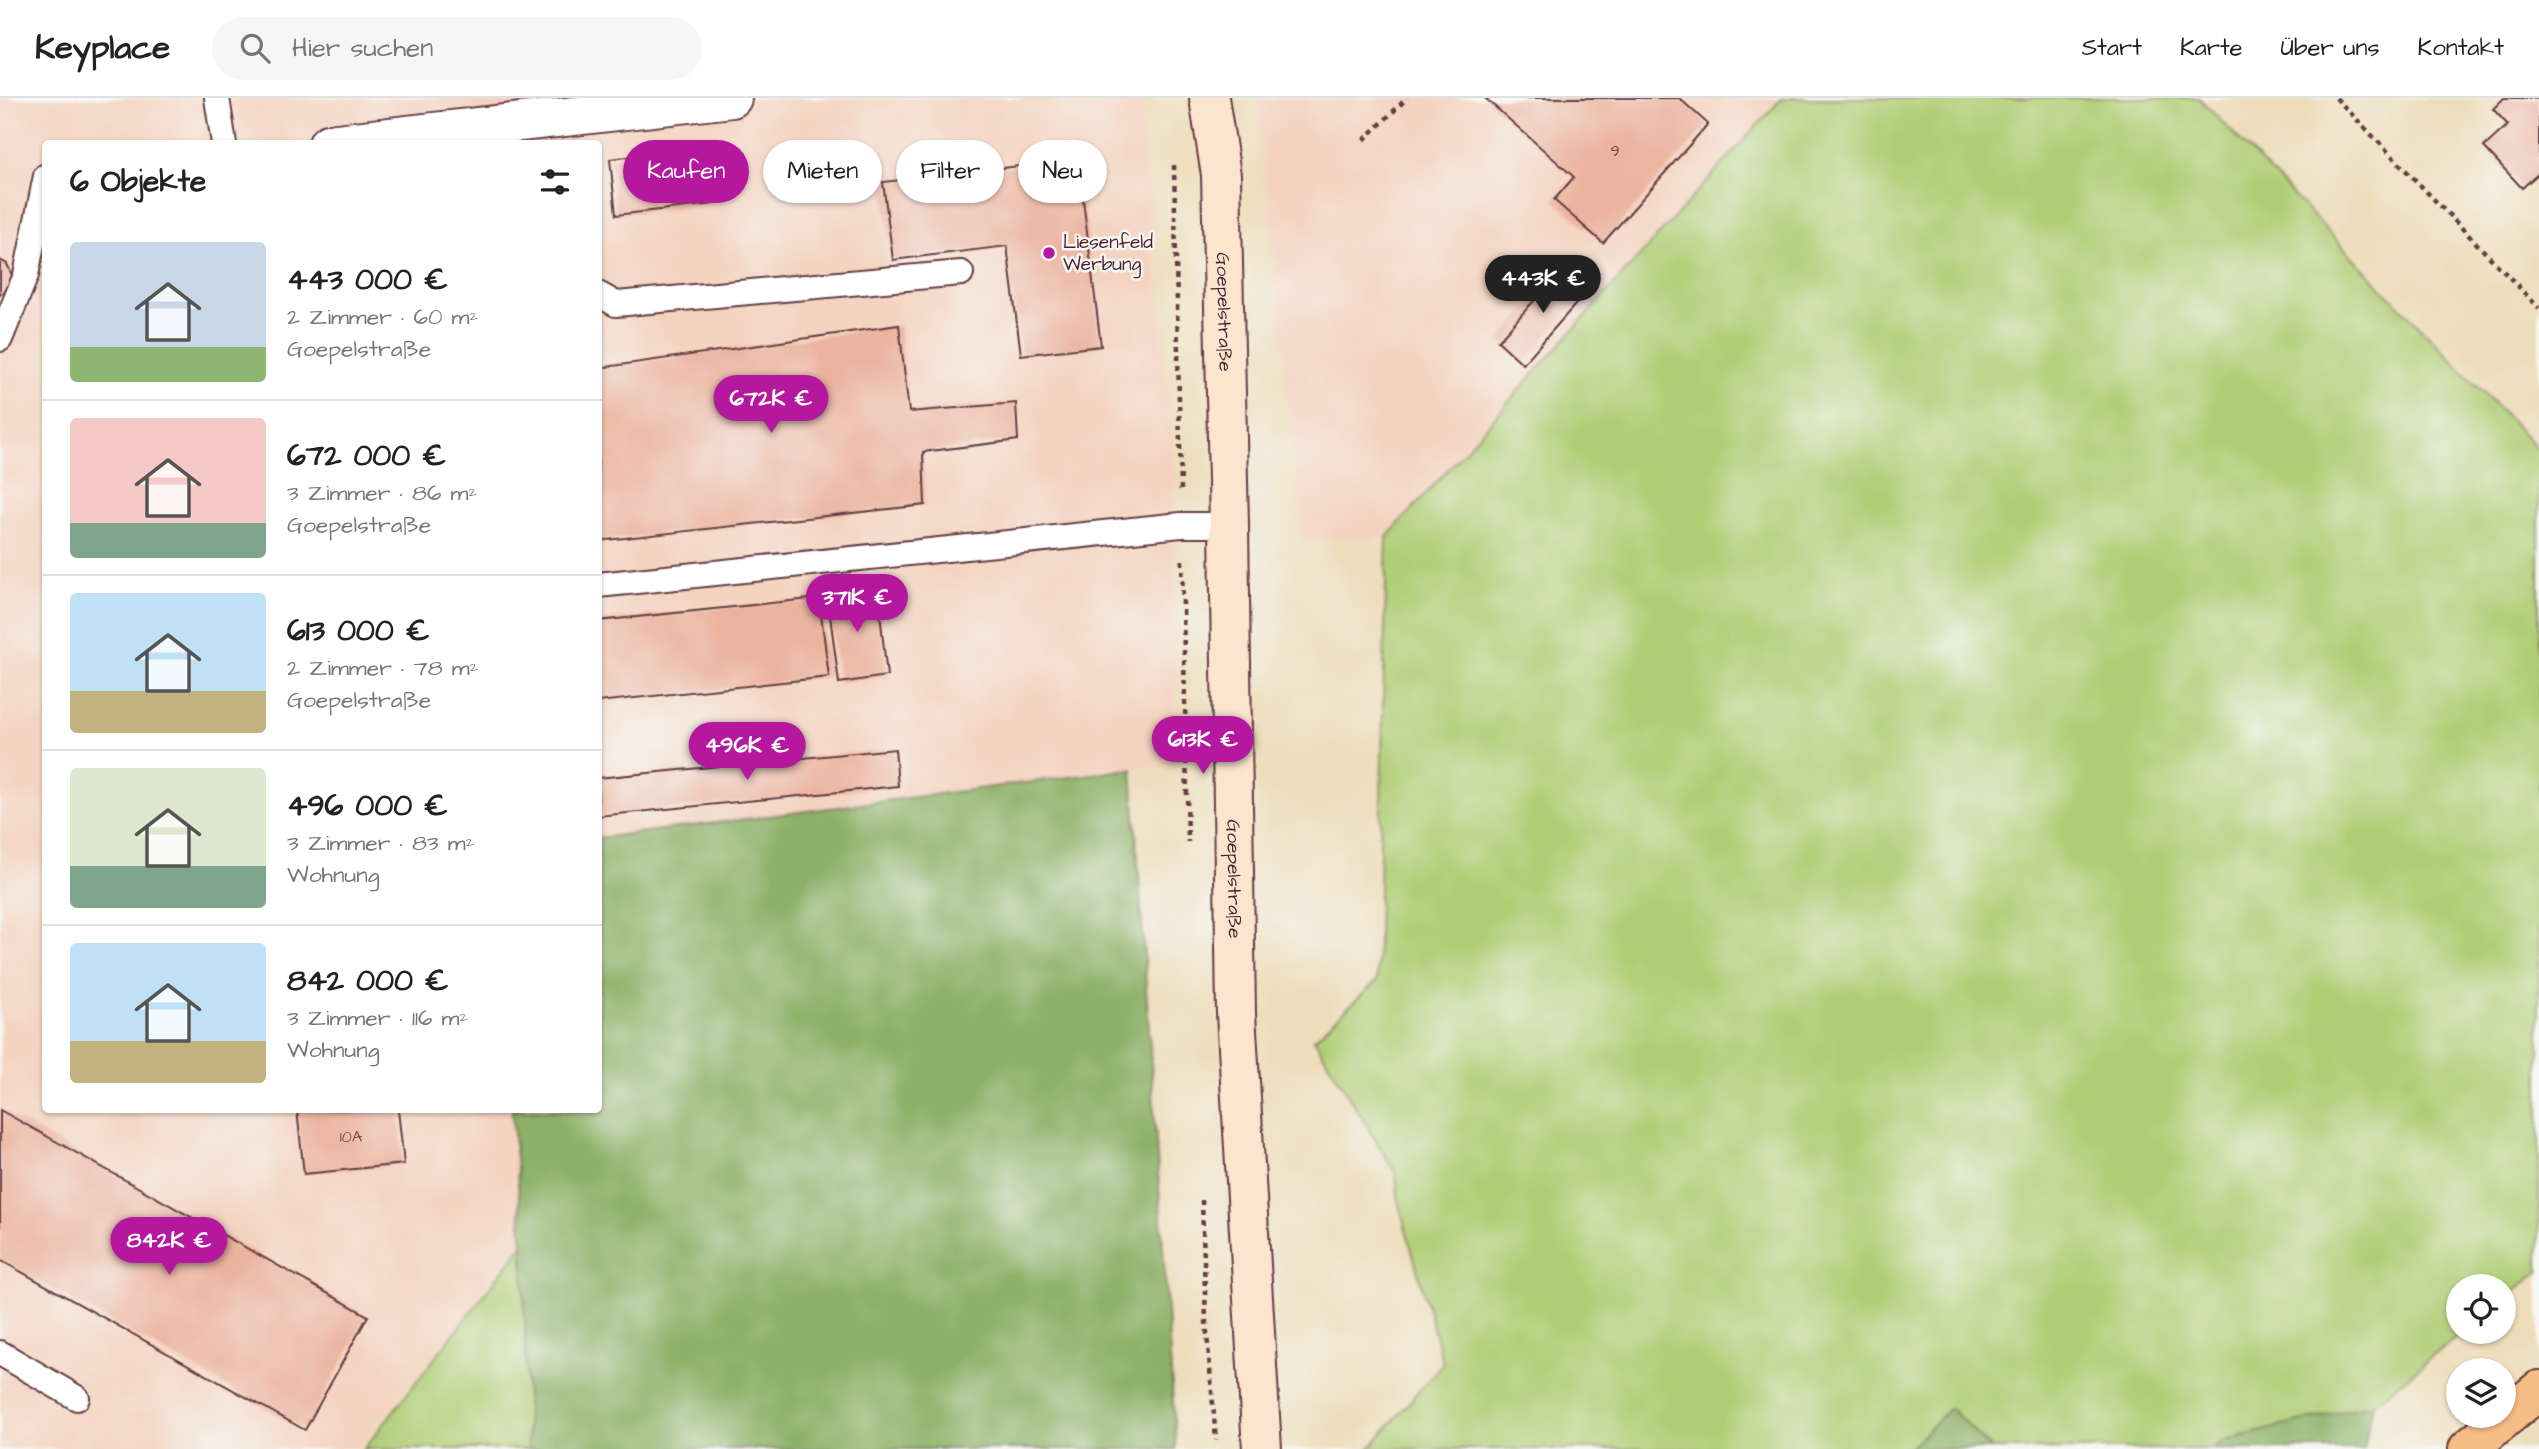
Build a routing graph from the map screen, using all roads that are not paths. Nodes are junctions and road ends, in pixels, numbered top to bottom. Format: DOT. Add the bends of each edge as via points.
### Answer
graph roads {
  1 [pos="217,98"];
  2 [pos="1209,98"];
  3 [pos="718,99"];
  4 [pos="544,131"];
  5 [pos="222,140"];
  6 [pos="394,140"];
  7 [pos="42,196"];
  8 [pos="961,273"];
  9 [pos="602,297"];
  10 [pos="0,340"];
  11 [pos="1229,525"];
  12 [pos="602,585"];
  13 [pos="0,1353"];
  14 [pos="2539,1390"];
  15 [pos="76,1398"];
  16 [pos="1262,1449"];
  17 [pos="2468,1449"];
  1 -- 5 [label="lane"];
  2 -- 11 [label="street, Goepelstraße" via="1221,175"];
  3 -- 4 [label="street"];
  4 -- 6 [label="street"];
  7 -- 10 [label="lane" via="26,275"];
  8 -- 9 [label="lane" via="615,304"];
  11 -- 12 [label="lane" via="1181,525"];
  11 -- 16 [label="street, Goepelstraße" via="1236,1014"];
  13 -- 15 [label="lane"];
  14 -- 17 [label="main road"];
}
